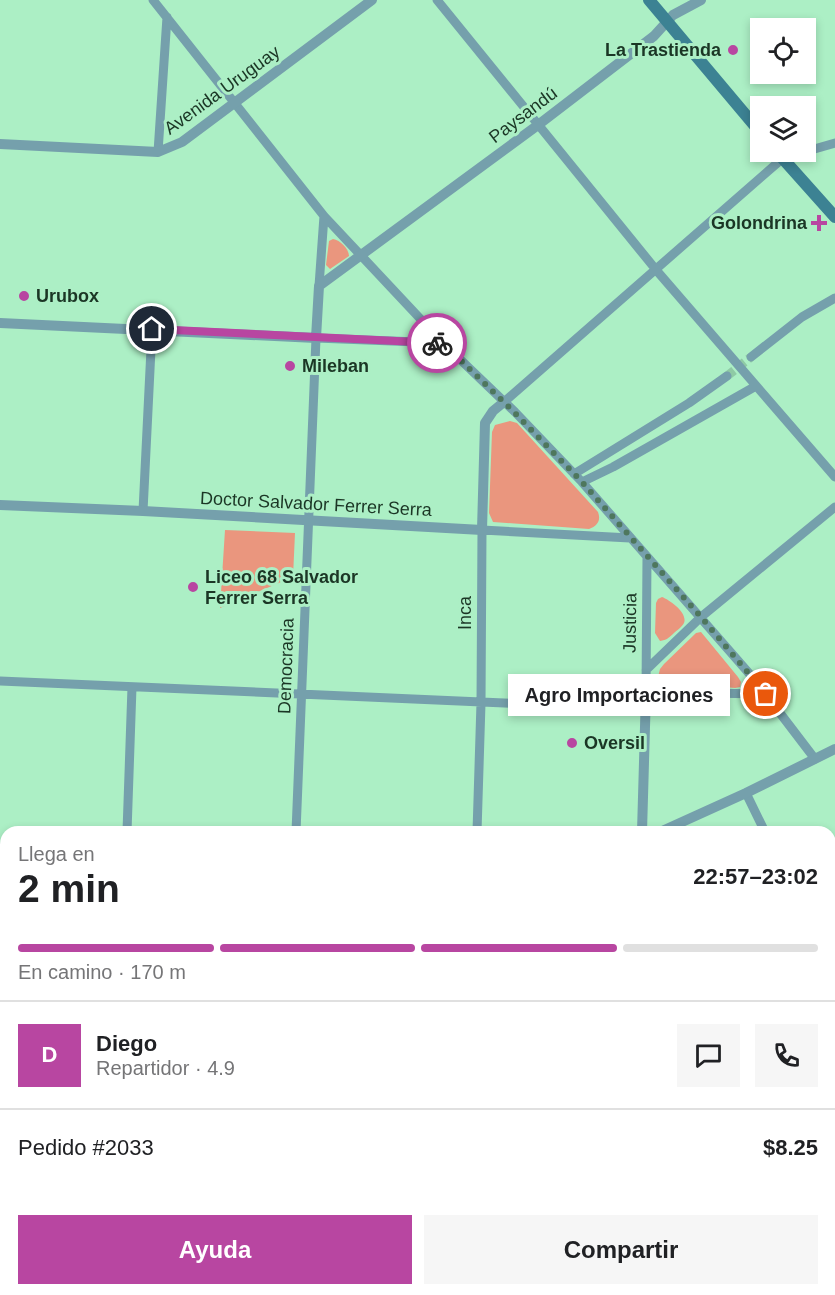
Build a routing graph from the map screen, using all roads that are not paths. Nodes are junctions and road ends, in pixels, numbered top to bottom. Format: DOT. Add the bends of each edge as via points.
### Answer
graph roads {
  1 [pos="153,0"];
  2 [pos="372,0"];
  3 [pos="437,0"];
  4 [pos="649,0"];
  5 [pos="701,0"];
  6 [pos="167,17"];
  7 [pos="666,20"];
  8 [pos="234,104"];
  9 [pos="750,120"];
  10 [pos="538,125"];
  11 [pos="835,143"];
  12 [pos="0,144"];
  13 [pos="816,147"];
  14 [pos="158,152"];
  15 [pos="773,162"];
  16 [pos="786,162"];
  17 [pos="324,216"];
  18 [pos="835,217"];
  19 [pos="362,255"];
  20 [pos="657,271"];
  21 [pos="319,286"];
  22 [pos="835,298"];
  23 [pos="0,323"];
  24 [pos="152,329"];
  25 [pos="316,338"];
  26 [pos="443,343"];
  27 [pos="751,357"];
  28 [pos="727,376"];
  29 [pos="756,386"];
  30 [pos="504,402"];
  31 [pos="574,474"];
  32 [pos="835,477"];
  33 [pos="582,482"];
  34 [pos="0,505"];
  35 [pos="835,507"];
  36 [pos="143,511"];
  37 [pos="309,521"];
  38 [pos="482,530"];
  39 [pos="630,538"];
  40 [pos="647,557"];
  41 [pos="701,617"];
  42 [pos="646,670"];
  43 [pos="0,681"];
  44 [pos="132,687"];
  45 [pos="645,692"];
  46 [pos="302,694"];
  47 [pos="766,694"];
  48 [pos="481,703"];
  49 [pos="645,709"];
  50 [pos="835,749"];
  51 [pos="815,759"];
  52 [pos="746,793"];
  53 [pos="127,826"];
  54 [pos="296,826"];
  55 [pos="477,826"];
  56 [pos="642,826"];
  57 [pos="673,826"];
  58 [pos="762,826"];
  1 -- 6 [label="street"];
  2 -- 8 [label="street, Avenida Uruguay"];
  3 -- 10 [label="street"];
  4 -- 7 [label="main road"];
  5 -- 7 [label="street, Paysandú"];
  6 -- 8 [label="street"];
  6 -- 14 [label="street"];
  7 -- 9 [label="main road"];
  7 -- 10 [label="street, Paysandú" via="654,36"];
  8 -- 14 [label="street, Avenida Uruguay" via="182,142"];
  8 -- 17 [label="street"];
  10 -- 19 [label="street, Paysandú"];
  10 -- 20 [label="street"];
  11 -- 13 [label="street"];
  12 -- 14 [label="street, Avenida Uruguay"];
  15 -- 20 [label="street"];
  16 -- 18 [label="main road"];
  17 -- 19 [label="street"];
  17 -- 21 [label="street, Democracia"];
  19 -- 21 [label="street"];
  19 -- 26 [label="street"];
  20 -- 29 [label="street"];
  20 -- 30 [label="street"];
  21 -- 25 [label="street, Democracia"];
  22 -- 27 [label="street" via="802,317"];
  23 -- 24 [label="street"];
  24 -- 25 [label="street"];
  24 -- 36 [label="street"];
  25 -- 26 [label="street"];
  25 -- 37 [label="street, Democracia"];
  26 -- 30 [label="street"];
  28 -- 31 [label="street" via="689,404"];
  29 -- 32 [label="street"];
  29 -- 33 [label="street"];
  30 -- 31 [label="street"];
  30 -- 38 [label="street, Inca" via="486,423"];
  31 -- 33 [label="street"];
  33 -- 39 [label="street"];
  34 -- 36 [label="street, Doctor Salvador Ferrer Serra"];
  35 -- 41 [label="street"];
  36 -- 37 [label="street, Doctor Salvador Ferrer Serra"];
  37 -- 38 [label="street, Doctor Salvador Ferrer Serra"];
  37 -- 46 [label="street, Democracia"];
  38 -- 39 [label="street, Doctor Salvador Ferrer Serra"];
  38 -- 48 [label="street, Inca"];
  39 -- 40 [label="street"];
  40 -- 41 [label="street"];
  40 -- 42 [label="street, Justicia"];
  41 -- 42 [label="street"];
  41 -- 47 [label="street"];
  42 -- 45 [label="street, Justicia"];
  43 -- 44 [label="street"];
  44 -- 46 [label="street"];
  44 -- 53 [label="street"];
  45 -- 47 [label="street"];
  45 -- 49 [label="street, Justicia"];
  46 -- 48 [label="street"];
  46 -- 54 [label="street, Democracia"];
  47 -- 51 [label="street"];
  48 -- 49 [label="street"];
  48 -- 55 [label="street, Inca"];
  49 -- 56 [label="street, Justicia"];
  50 -- 51 [label="street"];
  51 -- 52 [label="street"];
  52 -- 57 [label="street"];
  52 -- 58 [label="street"];
}
